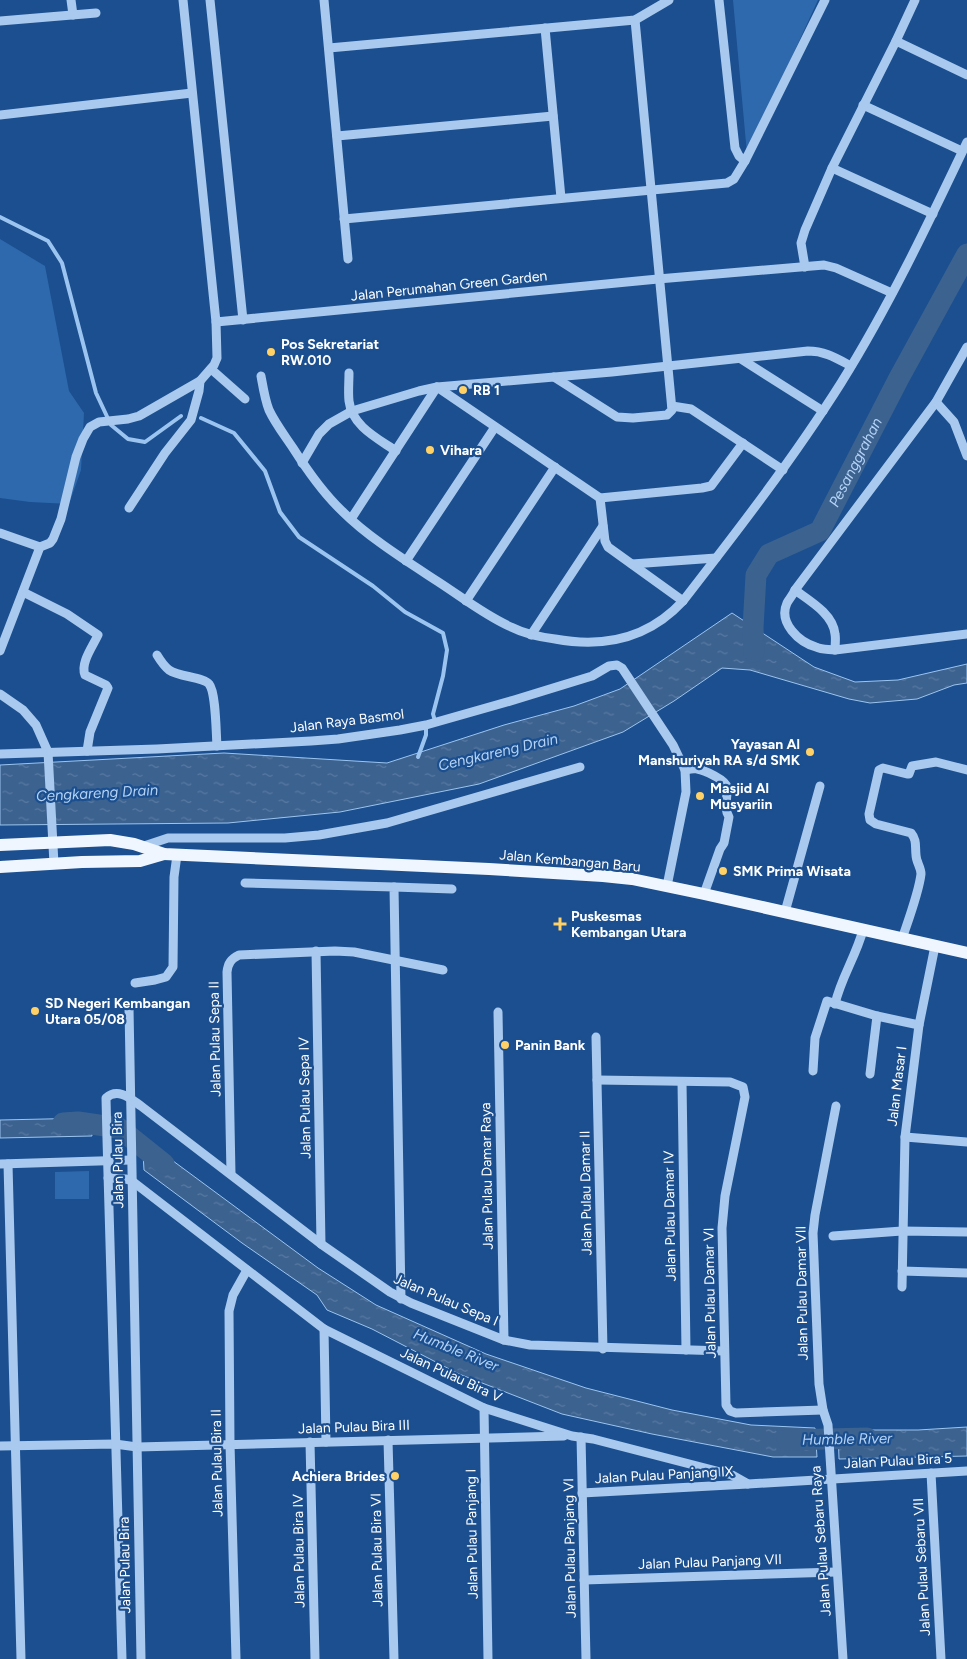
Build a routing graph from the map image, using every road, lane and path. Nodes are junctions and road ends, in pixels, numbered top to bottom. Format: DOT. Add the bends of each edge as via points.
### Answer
graph roads {
  1 [pos="71,0"];
  2 [pos="183,0"];
  3 [pos="210,0"];
  4 [pos="324,0"];
  5 [pos="669,0"];
  6 [pos="720,0"];
  7 [pos="825,0"];
  8 [pos="912,1"];
  9 [pos="96,13"];
  10 [pos="72,15"];
  11 [pos="0,20"];
  12 [pos="635,20"];
  13 [pos="546,28"];
  14 [pos="896,41"];
  15 [pos="329,48"];
  16 [pos="967,76"];
  17 [pos="192,93"];
  18 [pos="863,105"];
  19 [pos="0,115"];
  20 [pos="553,116"];
  21 [pos="337,136"];
  22 [pos="967,142"];
  23 [pos="962,151"];
  24 [pos="745,162"];
  25 [pos="832,168"];
  26 [pos="650,190"];
  27 [pos="561,198"];
  28 [pos="933,214"];
  29 [pos="344,219"];
  30 [pos="348,258"];
  31 [pos="804,266"];
  32 [pos="658,279"];
  33 [pos="892,293"];
  34 [pos="243,320"];
  35 [pos="216,322"];
  36 [pos="967,347"];
  37 [pos="740,359"];
  38 [pos="668,366"];
  39 [pos="851,366"];
  40 [pos="211,368"];
  41 [pos="349,373"];
  42 [pos="261,376"];
  43 [pos="554,377"];
  44 [pos="200,381"];
  45 [pos="436,387"];
  46 [pos="244,398"];
  47 [pos="936,402"];
  48 [pos="672,406"];
  49 [pos="352,411"];
  50 [pos="823,411"];
  51 [pos="495,427"];
  52 [pos="743,443"];
  53 [pos="396,451"];
  54 [pos="967,456"];
  55 [pos="302,463"];
  56 [pos="555,467"];
  57 [pos="783,470"];
  58 [pos="600,498"];
  59 [pos="129,508"];
  60 [pos="351,519"];
  61 [pos="603,526"];
  62 [pos="0,533"];
  63 [pos="40,547"];
  64 [pos="716,558"];
  65 [pos="406,561"];
  66 [pos="632,564"];
  67 [pos="795,590"];
  68 [pos="23,592"];
  69 [pos="466,601"];
  70 [pos="682,601"];
  71 [pos="967,634"];
  72 [pos="531,635"];
  73 [pos="835,650"];
  74 [pos="0,651"];
  75 [pos="157,655"];
  76 [pos="0,694"];
  77 [pos="217,746"];
  78 [pos="87,751"];
  79 [pos="0,754"];
  80 [pos="48,755"];
  81 [pos="580,767"];
  82 [pos="686,770"];
  83 [pos="967,770"];
  84 [pos="820,786"];
  85 [pos="52,836"];
  86 [pos="0,845"];
  87 [pos="144,846"];
  88 [pos="164,854"];
  89 [pos="177,855"];
  90 [pos="54,864"];
  91 [pos="0,868"];
  92 [pos="244,883"];
  93 [pos="394,886"];
  94 [pos="667,886"];
  95 [pos="452,890"];
  96 [pos="704,894"];
  97 [pos="786,912"];
  98 [pos="863,930"];
  99 [pos="902,939"];
  100 [pos="935,946"];
  101 [pos="316,951"];
  102 [pos="967,953"];
  103 [pos="395,959"];
  104 [pos="443,970"];
  105 [pos="135,983"];
  106 [pos="836,1004"];
  107 [pos="129,1008"];
  108 [pos="498,1012"];
  109 [pos="877,1016"];
  110 [pos="919,1025"];
  111 [pos="596,1037"];
  112 [pos="813,1070"];
  113 [pos="870,1074"];
  114 [pos="597,1080"];
  115 [pos="682,1082"];
  116 [pos="130,1098"];
  117 [pos="836,1106"];
  118 [pos="905,1137"];
  119 [pos="967,1142"];
  120 [pos="131,1160"];
  121 [pos="107,1161"];
  122 [pos="4,1164"];
  123 [pos="231,1174"];
  124 [pos="108,1178"];
  125 [pos="132,1181"];
  126 [pos="902,1230"];
  127 [pos="967,1232"];
  128 [pos="833,1236"];
  129 [pos="321,1244"];
  130 [pos="247,1270"];
  131 [pos="902,1272"];
  132 [pos="967,1272"];
  133 [pos="902,1287"];
  134 [pos="401,1299"];
  135 [pos="324,1329"];
  136 [pos="504,1340"];
  137 [pos="603,1349"];
  138 [pos="686,1350"];
  139 [pos="724,1351"];
  140 [pos="484,1408"];
  141 [pos="823,1410"];
  142 [pos="827,1422"];
  143 [pos="484,1437"];
  144 [pos="576,1437"];
  145 [pos="388,1440"];
  146 [pos="310,1442"];
  147 [pos="326,1442"];
  148 [pos="115,1444"];
  149 [pos="230,1444"];
  150 [pos="0,1446"];
  151 [pos="15,1446"];
  152 [pos="137,1447"];
  153 [pos="967,1471"];
  154 [pos="931,1473"];
  155 [pos="830,1474"];
  156 [pos="748,1484"];
  157 [pos="582,1493"];
  158 [pos="836,1572"];
  159 [pos="584,1580"];
  160 [pos="21,1659"];
  161 [pos="122,1659"];
  162 [pos="141,1659"];
  163 [pos="236,1659"];
  164 [pos="315,1659"];
  165 [pos="394,1659"];
  166 [pos="488,1659"];
  167 [pos="586,1659"];
  168 [pos="843,1659"];
  169 [pos="941,1659"];
  1 -- 10 [label="street"];
  2 -- 17 [label="street"];
  3 -- 34 [label="street"];
  4 -- 15 [label="street"];
  5 -- 12 [label="street"];
  6 -- 24 [label="street" via="735,148"];
  7 -- 24 [label="street"];
  8 -- 14 [label="street"];
  9 -- 10 [label="street"];
  10 -- 11 [label="street"];
  12 -- 13 [label="street"];
  12 -- 26 [label="street"];
  13 -- 15 [label="street"];
  13 -- 20 [label="street"];
  14 -- 16 [label="street"];
  14 -- 18 [label="street"];
  15 -- 21 [label="street"];
  17 -- 19 [label="street"];
  17 -- 35 [label="street"];
  18 -- 23 [label="street"];
  18 -- 25 [label="street"];
  20 -- 21 [label="street"];
  20 -- 27 [label="street"];
  21 -- 29 [label="street"];
  22 -- 23 [label="street"];
  23 -- 28 [label="street"];
  24 -- 26 [label="street" via="734,179 727,183"];
  25 -- 28 [label="street"];
  25 -- 31 [label="street" via="801,244"];
  26 -- 27 [label="street"];
  26 -- 32 [label="street"];
  27 -- 29 [label="street"];
  28 -- 33 [label="street"];
  29 -- 30 [label="street"];
  31 -- 32 [label="street, Jalan Perumahan Green Garden"];
  31 -- 33 [label="street, Jalan Perumahan Green Garden" via="831,266"];
  32 -- 34 [label="street, Jalan Perumahan Green Garden"];
  32 -- 38 [label="street"];
  33 -- 39 [label="street"];
  34 -- 35 [label="street, Jalan Perumahan Green Garden"];
  35 -- 40 [label="street" via="217,358"];
  36 -- 47 [label="street"];
  37 -- 38 [label="street"];
  37 -- 39 [label="street" via="819,352"];
  37 -- 50 [label="street"];
  38 -- 43 [label="street"];
  38 -- 48 [label="street"];
  39 -- 50 [label="street"];
  40 -- 44 [label="street"];
  40 -- 46 [label="street"];
  41 -- 49 [label="street"];
  42 -- 55 [label="street" via="268,408"];
  43 -- 45 [label="street"];
  43 -- 48 [label="street" via="617,417 667,415"];
  44 -- 59 [label="street" via="191,420"];
  44 -- 63 [label="street" via="139,416 99,422 90,427 76,457 53,539"];
  45 -- 49 [label="street"];
  45 -- 51 [label="street"];
  45 -- 53 [label="street"];
  47 -- 54 [label="street" via="954,422"];
  47 -- 67 [label="street"];
  48 -- 52 [label="street" via="691,409"];
  49 -- 53 [label="street" via="367,432"];
  49 -- 55 [label="street" via="319,434"];
  50 -- 57 [label="street"];
  51 -- 56 [label="street"];
  51 -- 65 [label="street"];
  52 -- 57 [label="street"];
  52 -- 58 [label="street" via="711,486"];
  53 -- 60 [label="street"];
  55 -- 60 [label="street"];
  56 -- 58 [label="street"];
  56 -- 69 [label="street"];
  57 -- 64 [label="street"];
  58 -- 61 [label="street"];
  60 -- 65 [label="street"];
  61 -- 66 [label="street" via="608,547"];
  61 -- 72 [label="street"];
  62 -- 63 [label="street"];
  63 -- 68 [label="street"];
  64 -- 66 [label="street"];
  64 -- 70 [label="street"];
  65 -- 69 [label="street"];
  66 -- 70 [label="street"];
  67 -- 73 [label="street" via="828,618 835,633"];
  67 -- 73 [label="street" via="787,603 785,616 788,624 796,636 813,647"];
  68 -- 74 [label="street"];
  68 -- 78 [label="street" via="67,614 98,635 84,672 108,688 90,732"];
  69 -- 72 [label="street" via="510,627"];
  70 -- 72 [label="street" via="647,629 612,642 571,642"];
  71 -- 73 [label="street"];
  75 -- 77 [label="street" via="169,670 210,685"];
  76 -- 80 [label="street" via="36,725"];
  77 -- 78 [label="street, Jalan Raya Basmol"];
  77 -- 82 [label="street, Jalan Raya Basmol" via="338,739 429,724 619,665 673,744"];
  78 -- 80 [label="street, Jalan Raya Basmol"];
  79 -- 80 [label="street, Jalan Raya Basmol"];
  80 -- 85 [label="street"];
  81 -- 87 [label="street" via="387,823 328,834 285,838 168,838"];
  82 -- 94 [label="street" via="686,792"];
  82 -- 96 [label="street" via="700,769 722,780 727,787 726,812 729,817 724,843"];
  83 -- 99 [label="street" via="930,762 912,765 909,774 883,768 879,770 870,820 911,833 916,841 921,874"];
  84 -- 97 [label="street"];
  85 -- 86 [label="main road, Jalan Kembangan Baru"];
  85 -- 87 [label="main road, Jalan Kembangan Baru" via="122,841"];
  85 -- 90 [label="street"];
  87 -- 88 [label="main road, Jalan Kembangan Baru"];
  88 -- 89 [label="main road, Jalan Kembangan Baru"];
  88 -- 90 [label="main road, Jalan Kembangan Baru" via="140,861"];
  89 -- 94 [label="main road, Jalan Kembangan Baru" via="576,873"];
  89 -- 105 [label="street" via="172,967 166,977"];
  90 -- 91 [label="main road, Jalan Kembangan Baru"];
  92 -- 93 [label="street"];
  93 -- 95 [label="street"];
  93 -- 103 [label="street"];
  94 -- 96 [label="main road, Jalan Kembangan Baru"];
  96 -- 97 [label="main road, Jalan Kembangan Baru"];
  97 -- 98 [label="main road, Jalan Kembangan Baru"];
  98 -- 99 [label="main road, Jalan Kembangan Baru"];
  98 -- 106 [label="street"];
  99 -- 100 [label="main road, Jalan Kembangan Baru"];
  100 -- 102 [label="main road, Jalan Kembangan Baru"];
  100 -- 110 [label="street, Jalan Masar I"];
  101 -- 103 [label="street, Jalan Pulau Sepa II" via="354,952"];
  101 -- 123 [label="street, Jalan Pulau Sepa II" via="239,955 228,965"];
  101 -- 129 [label="street, Jalan Pulau Sepa IV"];
  103 -- 104 [label="street, Jalan Pulau Sepa II"];
  103 -- 134 [label="street"];
  106 -- 109 [label="street"];
  106 -- 112 [label="street" via="827,1001 815,1038"];
  107 -- 116 [label="street"];
  108 -- 136 [label="street, Jalan Pulau Damar Raya"];
  109 -- 110 [label="street"];
  109 -- 113 [label="street"];
  110 -- 118 [label="street, Jalan Masar I"];
  111 -- 114 [label="street, Jalan Pulau Damar II"];
  114 -- 115 [label="street"];
  114 -- 137 [label="street, Jalan Pulau Damar II"];
  115 -- 138 [label="street, Jalan Pulau Damar IV"];
  115 -- 139 [label="street, Jalan Pulau Damar VI" via="730,1082 743,1087 745,1097 725,1196 722,1228"];
  116 -- 120 [label="street, Jalan Pulau Bira"];
  116 -- 121 [label="street, Jalan Pulau Bira" via="120,1093 106,1098"];
  116 -- 123 [label="street, Jalan Pulau Sepa I"];
  117 -- 141 [label="street, Jalan Pulau Damar VII" via="813,1233 819,1384"];
  118 -- 119 [label="street"];
  118 -- 126 [label="street, Jalan Masar I"];
  120 -- 121 [label="street"];
  120 -- 125 [label="street, Jalan Pulau Bira"];
  121 -- 122 [label="street"];
  121 -- 124 [label="street, Jalan Pulau Bira"];
  122 -- 151 [label="street"];
  123 -- 129 [label="street, Jalan Pulau Sepa I"];
  124 -- 125 [label="street"];
  124 -- 148 [label="street, Jalan Pulau Bira"];
  125 -- 130 [label="street, Jalan Pulau Bira V"];
  125 -- 152 [label="street, Jalan Pulau Bira"];
  126 -- 127 [label="street"];
  126 -- 128 [label="street"];
  126 -- 131 [label="street, Jalan Masar I"];
  129 -- 134 [label="street, Jalan Pulau Sepa I"];
  130 -- 135 [label="street, Jalan Pulau Bira V"];
  130 -- 149 [label="street, Jalan Pulau Bira II" via="233,1295 230,1311"];
  131 -- 132 [label="street"];
  131 -- 133 [label="street, Jalan Masar I"];
  134 -- 136 [label="street, Jalan Pulau Sepa I"];
  135 -- 140 [label="street, Jalan Pulau Bira V"];
  135 -- 147 [label="street"];
  136 -- 137 [label="street, Jalan Pulau Sepa I" via="530,1346"];
  137 -- 138 [label="street, Jalan Pulau Sepa I"];
  138 -- 139 [label="street, Jalan Pulau Sepa I"];
  139 -- 141 [label="street, Jalan Pulau Damar VI" via="726,1405 730,1411"];
  140 -- 143 [label="street, Jalan Pulau Panjang I"];
  140 -- 144 [label="street, Jalan Pulau Bira V"];
  141 -- 142 [label="street, Jalan Pulau Damar VII"];
  142 -- 155 [label="street, Jalan Pulau Sebaru Raya"];
  143 -- 144 [label="street, Jalan Pulau Bira III"];
  143 -- 145 [label="street, Jalan Pulau Bira III"];
  143 -- 166 [label="street, Jalan Pulau Panjang I"];
  144 -- 156 [label="street, Jalan Pulau Bira V" via="732,1475"];
  144 -- 157 [label="street, Jalan Pulau Panjang VI"];
  145 -- 147 [label="street, Jalan Pulau Bira III"];
  145 -- 165 [label="street, Jalan Pulau Bira VI"];
  146 -- 147 [label="street, Jalan Pulau Bira III"];
  146 -- 149 [label="street, Jalan Pulau Bira III"];
  146 -- 164 [label="street, Jalan Pulau Bira IV"];
  148 -- 151 [label="street, Jalan Pulau Bira III"];
  148 -- 152 [label="street, Jalan Pulau Bira III"];
  148 -- 161 [label="street, Jalan Pulau Bira"];
  149 -- 152 [label="street, Jalan Pulau Bira III"];
  149 -- 163 [label="street, Jalan Pulau Bira II"];
  150 -- 151 [label="street, Jalan Pulau Bira III"];
  151 -- 160 [label="street"];
  152 -- 162 [label="street, Jalan Pulau Bira"];
  153 -- 154 [label="street, Jalan Pulau Bira 5"];
  154 -- 155 [label="street, Jalan Pulau Bira 5"];
  154 -- 169 [label="street, Jalan Pulau Sebaru VII"];
  155 -- 156 [label="street, Jalan Pulau Bira V"];
  155 -- 158 [label="street, Jalan Pulau Sebaru Raya"];
  156 -- 157 [label="street, Jalan Pulau Panjang IX"];
  157 -- 159 [label="street, Jalan Pulau Panjang VI"];
  158 -- 159 [label="street, Jalan Pulau Panjang VII"];
  158 -- 168 [label="street, Jalan Pulau Sebaru Raya"];
  159 -- 167 [label="street, Jalan Pulau Panjang VI"];
}
